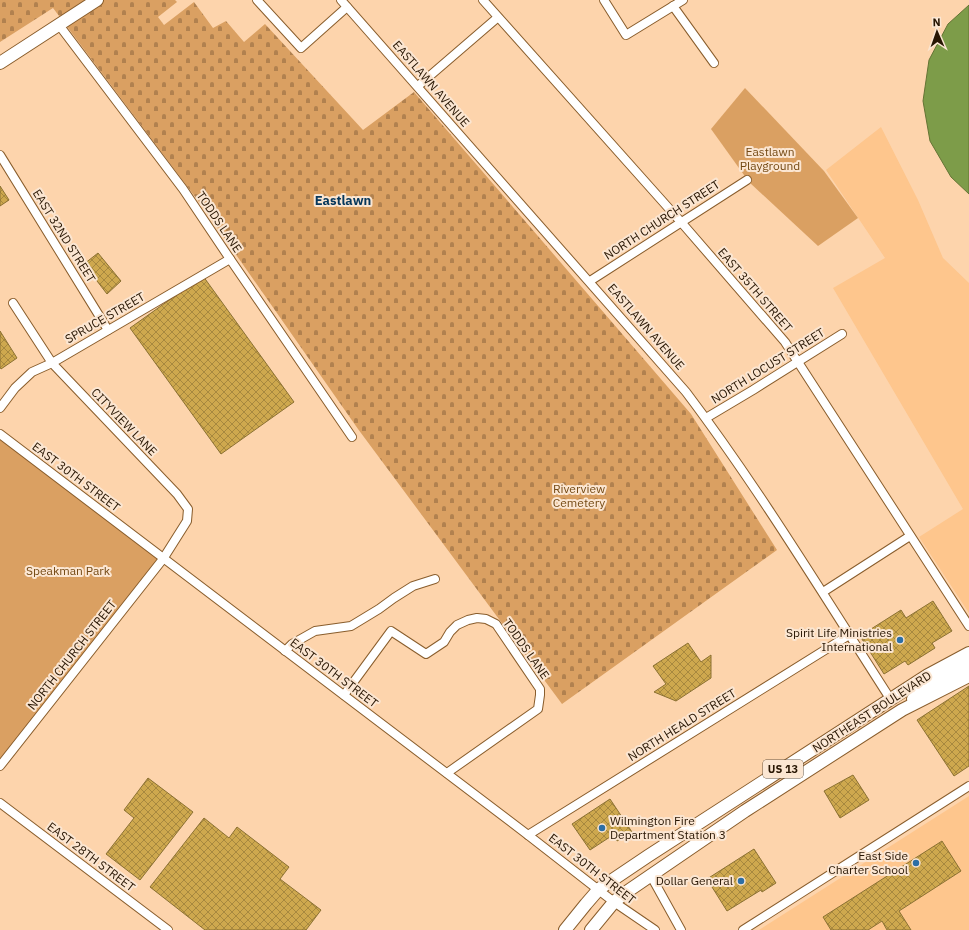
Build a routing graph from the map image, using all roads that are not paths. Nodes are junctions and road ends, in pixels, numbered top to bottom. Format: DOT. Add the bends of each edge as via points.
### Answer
graph roads {
  1 [pos="97,0"];
  2 [pos="257,0"];
  3 [pos="483,0"];
  4 [pos="604,0"];
  5 [pos="683,0"];
  6 [pos="344,3"];
  7 [pos="673,6"];
  8 [pos="497,18"];
  9 [pos="58,25"];
  10 [pos="0,62"];
  11 [pos="714,63"];
  12 [pos="418,86"];
  13 [pos="0,156"];
  14 [pos="747,180"];
  15 [pos="681,222"];
  16 [pos="230,259"];
  17 [pos="590,281"];
  18 [pos="13,303"];
  19 [pos="108,330"];
  20 [pos="842,334"];
  21 [pos="797,362"];
  22 [pos="52,363"];
  23 [pos="0,408"];
  24 [pos="706,418"];
  25 [pos="0,434"];
  26 [pos="352,437"];
  27 [pos="910,536"];
  28 [pos="163,559"];
  29 [pos="435,579"];
  30 [pos="823,592"];
  31 [pos="969,626"];
  32 [pos="849,635"];
  33 [pos="285,651"];
  34 [pos="969,653"];
  35 [pos="969,665"];
  36 [pos="969,676"];
  37 [pos="344,695"];
  38 [pos="891,700"];
  39 [pos="902,710"];
  40 [pos="0,766"];
  41 [pos="447,773"];
  42 [pos="969,786"];
  43 [pos="0,803"];
  44 [pos="528,835"];
  45 [pos="651,876"];
  46 [pos="600,889"];
  47 [pos="614,902"];
  48 [pos="168,930"];
  49 [pos="565,930"];
  50 [pos="591,930"];
  51 [pos="655,930"];
  52 [pos="681,930"];
  53 [pos="743,930"];
  1 -- 9 [label="main road"];
  2 -- 6 [label="street" via="301,48"];
  3 -- 8 [label="street, EAST 35TH STREET"];
  4 -- 7 [label="street" via="626,35"];
  5 -- 7 [label="street"];
  6 -- 12 [label="street, EASTLAWN AVENUE"];
  7 -- 11 [label="street"];
  8 -- 12 [label="street"];
  8 -- 15 [label="street, EAST 35TH STREET"];
  9 -- 10 [label="main road"];
  9 -- 16 [label="street, TODDS LANE" via="183,188"];
  12 -- 17 [label="street, EASTLAWN AVENUE"];
  13 -- 19 [label="street, EAST 32ND STREET"];
  14 -- 15 [label="street, NORTH CHURCH STREET"];
  15 -- 17 [label="street, NORTH CHURCH STREET"];
  15 -- 21 [label="street, EAST 35TH STREET" via="785,342"];
  16 -- 19 [label="street, SPRUCE STREET"];
  16 -- 26 [label="street, TODDS LANE"];
  17 -- 24 [label="street, EASTLAWN AVENUE"];
  18 -- 22 [label="street, CITYVIEW LANE"];
  19 -- 22 [label="street, SPRUCE STREET"];
  20 -- 21 [label="street, NORTH LOCUST STREET"];
  21 -- 24 [label="street, NORTH LOCUST STREET"];
  21 -- 27 [label="street, EAST 35TH STREET"];
  22 -- 23 [label="street, SPRUCE STREET" via="32,372 15,388"];
  22 -- 28 [label="street, CITYVIEW LANE" via="177,494 188,509 187,521"];
  24 -- 30 [label="street, EASTLAWN AVENUE"];
  25 -- 28 [label="street, EAST 30TH STREET"];
  27 -- 30 [label="street"];
  27 -- 31 [label="street, EAST 35TH STREET"];
  28 -- 33 [label="street, EAST 30TH STREET"];
  28 -- 40 [label="street, NORTH CHURCH STREET"];
  29 -- 33 [label="street" via="413,586 351,626 316,631 292,644"];
  30 -- 32 [label="street, EASTLAWN AVENUE"];
  32 -- 38 [label="street, EASTLAWN AVENUE"];
  32 -- 44 [label="street, NORTH HEALD STREET"];
  33 -- 37 [label="street, EAST 30TH STREET"];
  34 -- 38 [label="main road, NORTHEAST BOULEVARD / US 13" via="928,675"];
  35 -- 39 [label="main road" via="927,687"];
  36 -- 39 [label="main road, US 13"];
  37 -- 41 [label="street, EAST 30TH STREET"];
  37 -- 41 [label="street, TODDS LANE" via="390,631 426,654 444,642 457,625 468,620 481,618 496,624 540,689 538,709"];
  38 -- 46 [label="main road, NORTHEAST BOULEVARD / US 13"];
  39 -- 45 [label="main road, US 13"];
  41 -- 44 [label="street, EAST 30TH STREET"];
  42 -- 53 [label="street"];
  43 -- 48 [label="street, EAST 28TH STREET"];
  44 -- 46 [label="street, EAST 30TH STREET"];
  45 -- 47 [label="main road, US 13"];
  45 -- 52 [label="street"];
  46 -- 47 [label="street, EAST 30TH STREET"];
  46 -- 49 [label="main road, NORTHEAST BOULEVARD / US 13"];
  47 -- 50 [label="main road, US 13"];
  47 -- 51 [label="street, EAST 30TH STREET"];
}
